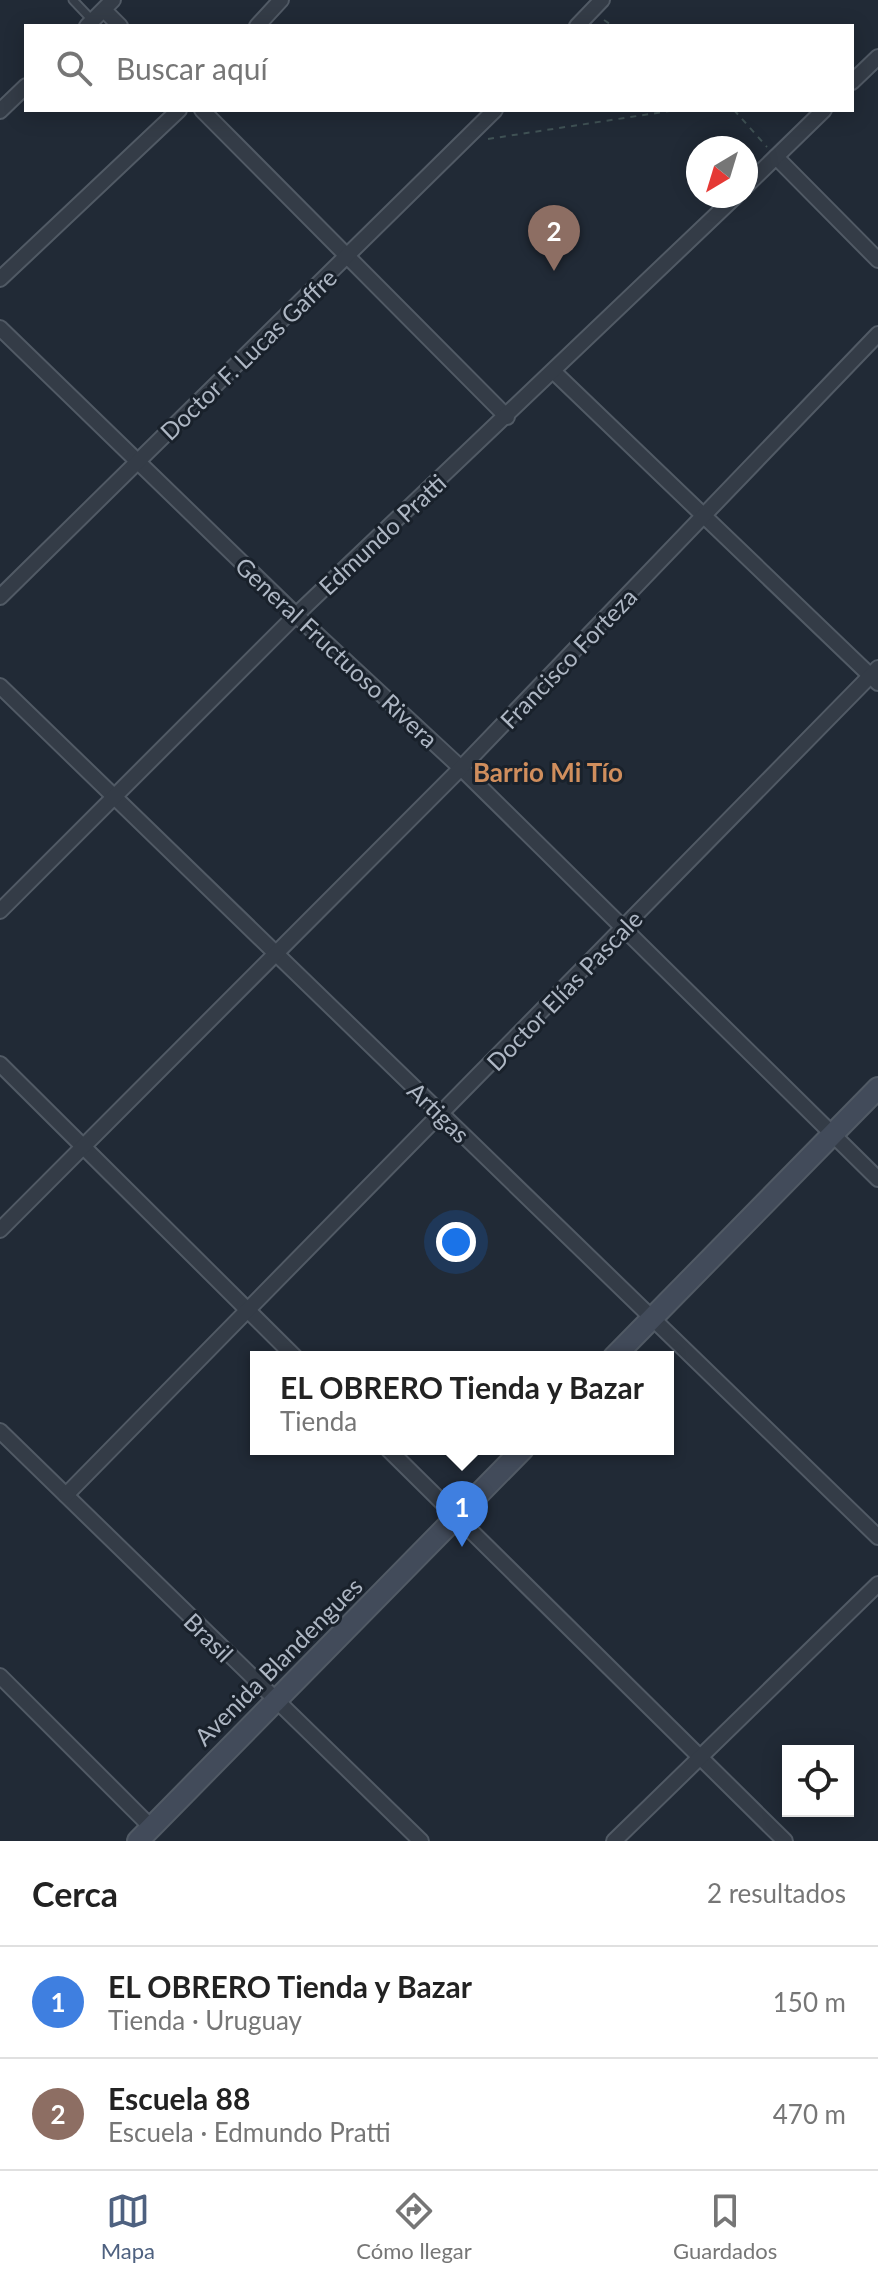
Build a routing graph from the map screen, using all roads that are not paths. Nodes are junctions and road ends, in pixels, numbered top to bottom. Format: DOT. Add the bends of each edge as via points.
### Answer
graph roads {
  1 [pos="73,0"];
  2 [pos="281,0"];
  3 [pos="602,0"];
  4 [pos="99,14"];
  5 [pos="116,24"];
  6 [pos="259,24"];
  7 [pos="579,24"];
  8 [pos="878,57"];
  9 [pos="854,80"];
  10 [pos="24,88"];
  11 [pos="0,111"];
  12 [pos="177,112"];
  13 [pos="204,112"];
  14 [pos="493,112"];
  15 [pos="822,112"];
  16 [pos="776,157"];
  17 [pos="758,174"];
  18 [pos="724,208"];
  19 [pos="348,258"];
  20 [pos="878,260"];
  21 [pos="0,279"];
  22 [pos="0,328"];
  23 [pos="878,334"];
  24 [pos="554,372"];
  25 [pos="507,417"];
  26 [pos="137,460"];
  27 [pos="706,517"];
  28 [pos="0,597"];
  29 [pos="296,615"];
  30 [pos="875,676"];
  31 [pos="0,686"];
  32 [pos="461,768"];
  33 [pos="113,796"];
  34 [pos="0,911"];
  35 [pos="623,930"];
  36 [pos="277,954"];
  37 [pos="0,1064"];
  38 [pos="878,1088"];
  39 [pos="442,1116"];
  40 [pos="832,1135"];
  41 [pos="81,1145"];
  42 [pos="878,1179"];
  43 [pos="0,1230"];
  44 [pos="249,1311"];
  45 [pos="651,1319"];
  46 [pos="289,1351"];
  47 [pos="620,1351"];
  48 [pos="0,1431"];
  49 [pos="394,1455"];
  50 [pos="517,1455"];
  51 [pos="66,1495"];
  52 [pos="456,1517"];
  53 [pos="878,1537"];
  54 [pos="878,1584"];
  55 [pos="0,1676"];
  56 [pos="275,1702"];
  57 [pos="699,1756"];
  58 [pos="144,1834"];
  59 [pos="421,1841"];
  60 [pos="614,1841"];
  61 [pos="785,1841"];
  1 -- 4 [label="lane"];
  2 -- 6 [label="street"];
  3 -- 7 [label="street"];
  4 -- 5 [label="street"];
  8 -- 9 [label="street"];
  10 -- 11 [label="street"];
  12 -- 21 [label="street"];
  13 -- 19 [label="street"];
  14 -- 19 [label="street, Doctor F. Lucas Gaffre"];
  15 -- 16 [label="street"];
  16 -- 17 [label="street"];
  16 -- 20 [label="street"];
  18 -- 24 [label="street, Edmundo Pratti"];
  19 -- 25 [label="street"];
  19 -- 26 [label="street, Doctor F. Lucas Gaffre"];
  22 -- 26 [label="street, General Fructuoso Rivera"];
  23 -- 27 [label="street, Francisco Forteza"];
  24 -- 25 [label="street, Edmundo Pratti"];
  24 -- 27 [label="street"];
  25 -- 29 [label="street, Edmundo Pratti"];
  26 -- 28 [label="street, Doctor F. Lucas Gaffre"];
  26 -- 29 [label="street, General Fructuoso Rivera"];
  27 -- 30 [label="street"];
  27 -- 32 [label="street, Francisco Forteza"];
  29 -- 32 [label="street, General Fructuoso Rivera"];
  29 -- 33 [label="street, Edmundo Pratti"];
  30 -- 35 [label="street, Doctor Elías Pascale"];
  31 -- 33 [label="street, Artigas"];
  32 -- 35 [label="street, General Fructuoso Rivera"];
  32 -- 36 [label="street, Francisco Forteza"];
  33 -- 34 [label="street, Edmundo Pratti"];
  33 -- 36 [label="street, Artigas"];
  35 -- 39 [label="street, Doctor Elías Pascale"];
  35 -- 40 [label="street, General Fructuoso Rivera"];
  36 -- 39 [label="street, Artigas"];
  36 -- 41 [label="street, Francisco Forteza"];
  37 -- 41 [label="street"];
  38 -- 40 [label="street"];
  39 -- 44 [label="street, Doctor Elías Pascale"];
  39 -- 45 [label="street, Artigas"];
  40 -- 42 [label="street, General Fructuoso Rivera"];
  40 -- 45 [label="street"];
  41 -- 43 [label="street, Francisco Forteza"];
  41 -- 44 [label="street"];
  44 -- 46 [label="street"];
  44 -- 51 [label="street, Doctor Elías Pascale"];
  45 -- 47 [label="street"];
  45 -- 53 [label="street, Artigas"];
  48 -- 51 [label="street, Brasil"];
  49 -- 52 [label="street"];
  50 -- 52 [label="street, Avenida Blandengues"];
  51 -- 56 [label="street, Brasil"];
  52 -- 56 [label="street, Avenida Blandengues"];
  52 -- 57 [label="street"];
  54 -- 57 [label="street"];
  55 -- 58 [label="street"];
  56 -- 58 [label="street, Avenida Blandengues"];
  56 -- 59 [label="street, Brasil"];
  57 -- 60 [label="street"];
  57 -- 61 [label="street"];
}
